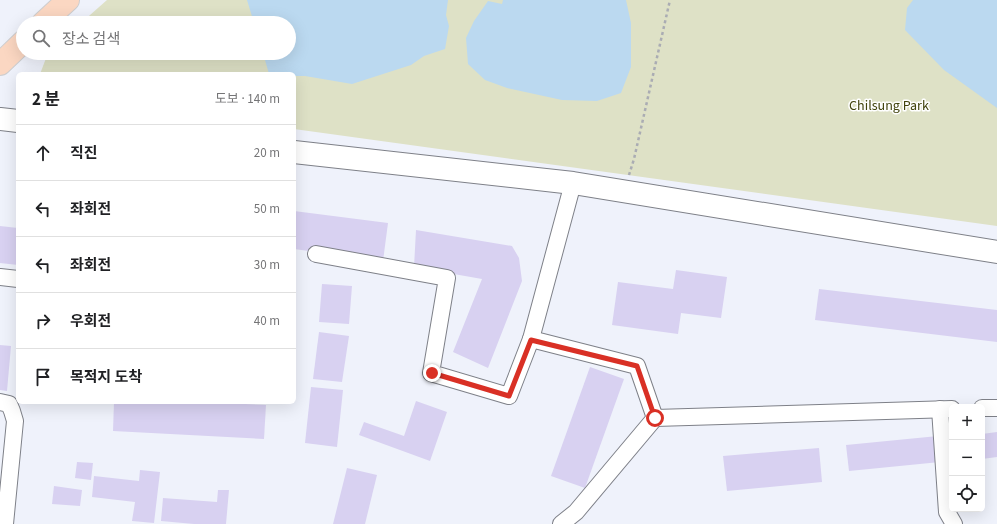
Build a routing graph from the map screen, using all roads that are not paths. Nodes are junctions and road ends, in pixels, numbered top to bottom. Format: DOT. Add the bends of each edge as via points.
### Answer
graph roads {
  1 [pos="68,0"];
  2 [pos="51,16"];
  3 [pos="16,49"];
  4 [pos="0,64"];
  5 [pos="0,119"];
  6 [pos="16,121"];
  7 [pos="296,152"];
  8 [pos="573,183"];
  9 [pos="997,252"];
  10 [pos="316,254"];
  11 [pos="0,277"];
  12 [pos="16,279"];
  13 [pos="531,340"];
  14 [pos="0,402"];
  15 [pos="985,408"];
  16 [pos="997,408"];
  17 [pos="946,409"];
  18 [pos="655,418"];
  19 [pos="5,524"];
  20 [pos="561,524"];
  21 [pos="954,524"];
  1 -- 2 [label="main road"];
  3 -- 4 [label="main road"];
  5 -- 6 [label="street"];
  7 -- 8 [label="street"];
  8 -- 9 [label="street"];
  8 -- 13 [label="street"];
  10 -- 13 [label="street" via="448,278 432,373 509,396"];
  11 -- 12 [label="street"];
  13 -- 18 [label="street" via="637,366"];
  14 -- 19 [label="street" via="9,404 15,421"];
  15 -- 16 [label="street"];
  17 -- 18 [label="street"];
  17 -- 21 [label="street" via="947,512"];
  18 -- 20 [label="street" via="576,512"];
}
